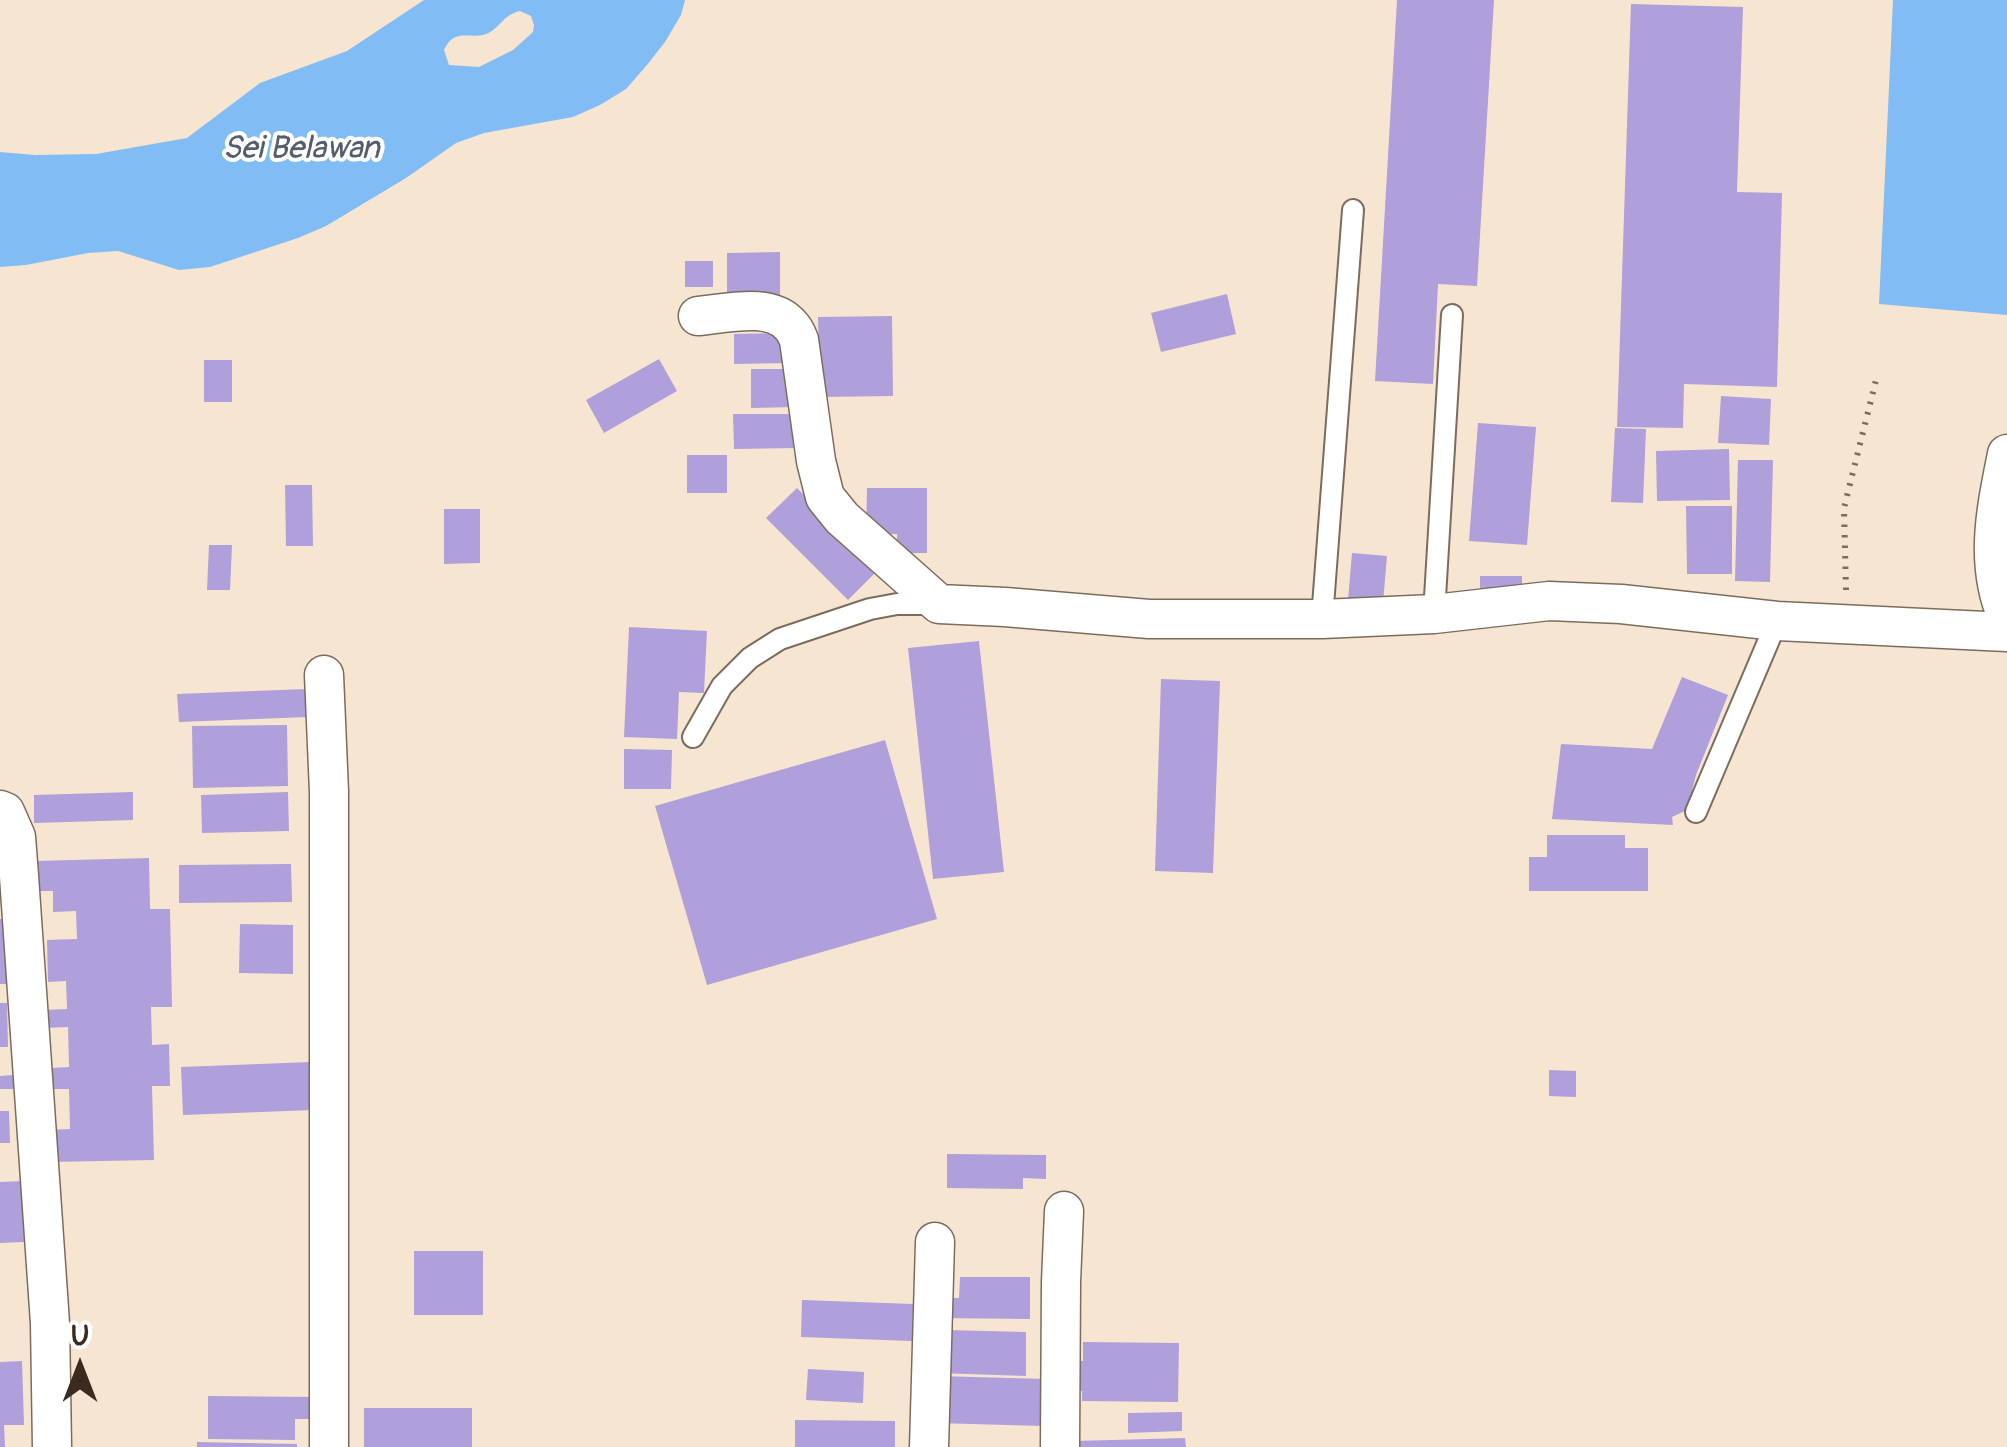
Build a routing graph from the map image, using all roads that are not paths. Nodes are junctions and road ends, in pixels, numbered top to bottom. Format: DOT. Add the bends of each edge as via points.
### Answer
graph roads {
  1 [pos="1353,210"];
  2 [pos="1452,315"];
  3 [pos="698,316"];
  4 [pos="2007,454"];
  5 [pos="939,604"];
  6 [pos="1434,614"];
  7 [pos="2007,617"];
  8 [pos="1322,618"];
  9 [pos="1776,622"];
  10 [pos="2007,632"];
  11 [pos="324,675"];
  12 [pos="692,737"];
  13 [pos="0,810"];
  14 [pos="1696,812"];
  15 [pos="1064,1211"];
  16 [pos="935,1242"];
  17 [pos="52,1447"];
  18 [pos="329,1447"];
  19 [pos="929,1447"];
  20 [pos="1060,1447"];
  1 -- 8 [label="lane"];
  2 -- 6 [label="lane"];
  3 -- 5 [label="street" via="758,311 792,326 825,497"];
  4 -- 7 [label="street" via="1993,539"];
  5 -- 8 [label="street" via="1149,618"];
  5 -- 12 [label="lane" via="870,610 780,639 722,686"];
  6 -- 8 [label="street"];
  6 -- 9 [label="street" via="1549,601"];
  9 -- 10 [label="street"];
  9 -- 14 [label="lane"];
  11 -- 18 [label="street"];
  13 -- 17 [label="street" via="16,837 20,876"];
  15 -- 20 [label="street"];
  16 -- 19 [label="street"];
}
